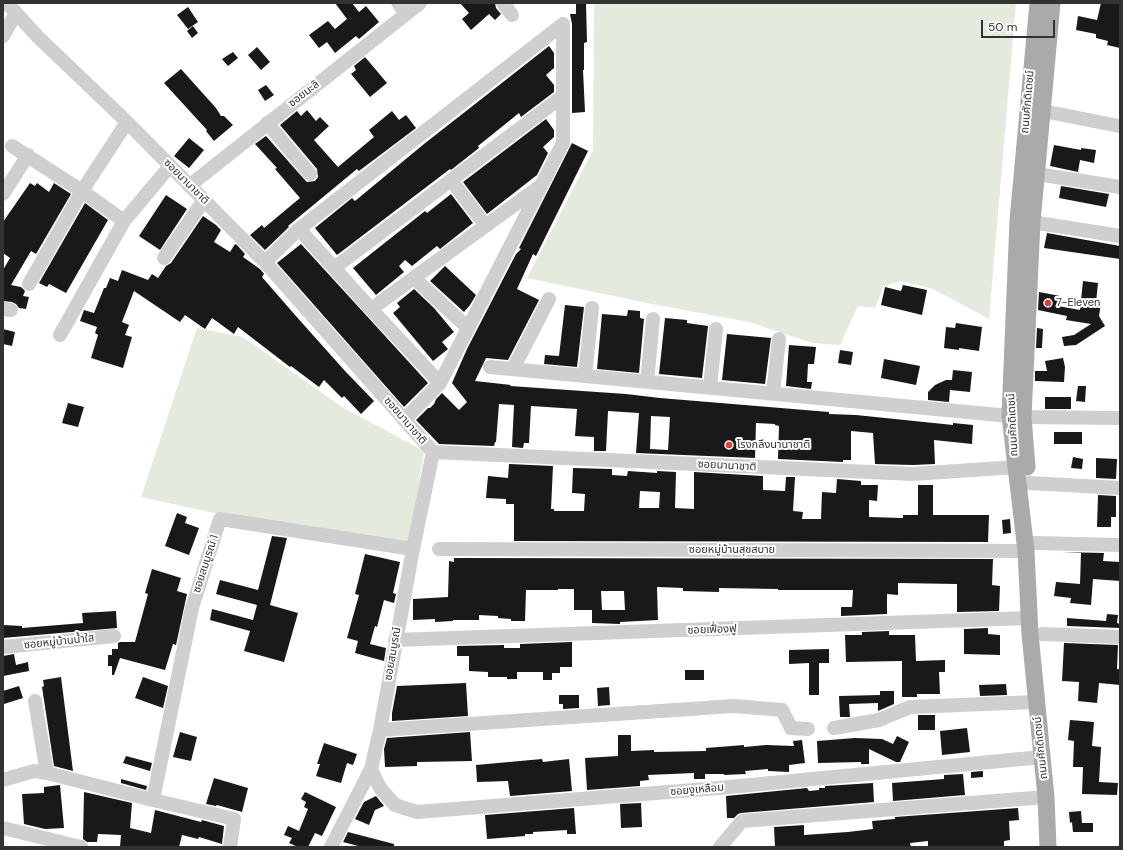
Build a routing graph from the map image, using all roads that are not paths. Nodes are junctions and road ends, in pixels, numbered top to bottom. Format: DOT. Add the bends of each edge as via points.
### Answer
graph roads {
  1 [pos="420,3"];
  2 [pos="503,3"];
  3 [pos="1038,3"];
  4 [pos="1052,3"];
  5 [pos="11,8"];
  6 [pos="402,8"];
  7 [pos="512,15"];
  8 [pos="3,36"];
  9 [pos="563,96"];
  10 [pos="1043,111"];
  11 [pos="127,122"];
  12 [pos="267,123"];
  13 [pos="1120,126"];
  14 [pos="12,146"];
  15 [pos="28,155"];
  16 [pos="170,166"];
  17 [pos="310,174"];
  18 [pos="1037,174"];
  19 [pos="451,180"];
  20 [pos="189,186"];
  21 [pos="541,186"];
  22 [pos="1120,187"];
  23 [pos="82,190"];
  24 [pos="3,194"];
  25 [pos="204,200"];
  26 [pos="124,221"];
  27 [pos="1032,222"];
  28 [pos="486,226"];
  29 [pos="299,229"];
  30 [pos="1120,236"];
  31 [pos="164,258"];
  32 [pos="265,262"];
  33 [pos="334,268"];
  34 [pos="414,278"];
  35 [pos="29,284"];
  36 [pos="549,299"];
  37 [pos="592,308"];
  38 [pos="371,310"];
  39 [pos="653,319"];
  40 [pos="468,328"];
  41 [pos="716,329"];
  42 [pos="60,335"];
  43 [pos="779,339"];
  44 [pos="490,367"];
  45 [pos="513,369"];
  46 [pos="585,376"];
  47 [pos="647,382"];
  48 [pos="440,383"];
  49 [pos="710,387"];
  50 [pos="773,393"];
  51 [pos="1016,416"];
  52 [pos="1120,418"];
  53 [pos="404,420"];
  54 [pos="433,452"];
  55 [pos="1016,467"];
  56 [pos="1029,484"];
  57 [pos="1120,488"];
  58 [pos="1120,545"];
  59 [pos="1030,547"];
  60 [pos="413,549"];
  61 [pos="439,549"];
  62 [pos="1030,618"];
  63 [pos="1042,634"];
  64 [pos="114,636"];
  65 [pos="1120,637"];
  66 [pos="395,640"];
  67 [pos="3,647"];
  68 [pos="35,701"];
  69 [pos="1036,702"];
  70 [pos="834,728"];
  71 [pos="808,729"];
  72 [pos="380,730"];
  73 [pos="1042,757"];
  74 [pos="371,769"];
  75 [pos="48,773"];
  76 [pos="4,776"];
  77 [pos="1046,798"];
  78 [pos="152,800"];
  79 [pos="3,828"];
  80 [pos="81,847"];
  81 [pos="230,847"];
  82 [pos="331,847"];
  83 [pos="720,847"];
  84 [pos="1048,847"];
  85 [pos="1060,847"];
  1 -- 6 [label="street, ซอยมะลิ"];
  2 -- 7 [label="street"];
  3 -- 51 [label="main road, ถนนศักดิเดชน์" via="1018,220"];
  4 -- 10 [label="main road"];
  5 -- 8 [label="street"];
  5 -- 11 [label="street, ซอยนานาชาติ"];
  6 -- 12 [label="street, ซอยมะลิ"];
  9 -- 19 [label="street"];
  9 -- 21 [label="street" via="563,142"];
  9 -- 29 [label="street" via="563,24"];
  10 -- 13 [label="street"];
  10 -- 18 [label="main road"];
  11 -- 16 [label="street, ซอยนานาชาติ"];
  11 -- 23 [label="street"];
  12 -- 17 [label="street"];
  12 -- 20 [label="street, ซอยมะลิ"];
  14 -- 15 [label="street"];
  15 -- 23 [label="street"];
  15 -- 24 [label="street"];
  16 -- 20 [label="street, ซอยนานาชาติ"];
  16 -- 26 [label="street"];
  18 -- 22 [label="street"];
  18 -- 27 [label="main road"];
  19 -- 28 [label="street"];
  19 -- 33 [label="street"];
  20 -- 25 [label="street, ซอยนานาชาติ"];
  21 -- 28 [label="street"];
  21 -- 40 [label="street"];
  23 -- 26 [label="street"];
  23 -- 35 [label="street"];
  25 -- 31 [label="street"];
  25 -- 32 [label="street, ซอยนานาชาติ"];
  26 -- 42 [label="street"];
  27 -- 30 [label="street"];
  27 -- 51 [label="main road"];
  28 -- 34 [label="street"];
  29 -- 32 [label="street"];
  29 -- 33 [label="street"];
  32 -- 53 [label="street, ซอยนานาชาติ"];
  33 -- 38 [label="street"];
  34 -- 38 [label="street"];
  34 -- 40 [label="street"];
  36 -- 45 [label="street"];
  37 -- 46 [label="street"];
  38 -- 48 [label="street"];
  39 -- 47 [label="street"];
  40 -- 48 [label="street"];
  41 -- 49 [label="street"];
  43 -- 50 [label="street"];
  44 -- 45 [label="street"];
  45 -- 46 [label="street"];
  46 -- 47 [label="street"];
  47 -- 49 [label="street"];
  48 -- 53 [label="street"];
  49 -- 50 [label="street"];
  50 -- 51 [label="street"];
  51 -- 52 [label="street"];
  51 -- 55 [label="main road, ถนนศักดิเดชน์"];
  51 -- 56 [label="main road"];
  53 -- 54 [label="street, ซอยนานาชาติ"];
  54 -- 55 [label="street, ซอยนานาชาติ" via="913,474"];
  54 -- 60 [label="street, ซอยสมบูรณ์"];
  55 -- 59 [label="main road, ถนนศักดิเดชน์"];
  56 -- 57 [label="street"];
  56 -- 59 [label="main road"];
  58 -- 59 [label="street, ซอยหมู่บ้านสุขสบาย"];
  59 -- 61 [label="street, ซอยหมู่บ้านสุขสบาย"];
  59 -- 62 [label="main road, ถนนศักดิเดชน์"];
  59 -- 63 [label="main road"];
  60 -- 66 [label="street, ซอยสมบูรณ์"];
  60 -- 78 [label="street, ซอยสมบูรณ์ 1" via="220,519 192,608"];
  62 -- 66 [label="street, ซอยเฟื่องฟู"];
  62 -- 69 [label="main road, ถนนศักดิเดชน์"];
  63 -- 65 [label="street"];
  63 -- 85 [label="main road"];
  64 -- 67 [label="street, ซอยหมู่บ้านน้ำใส"];
  66 -- 72 [label="street, ซอยสมบูรณ์"];
  68 -- 75 [label="street"];
  69 -- 70 [label="street" via="910,708 879,720"];
  69 -- 73 [label="main road, ถนนศักดิเดชน์"];
  71 -- 72 [label="street" via="791,728 782,710 734,706"];
  72 -- 74 [label="street, ซอยสมบูรณ์"];
  73 -- 74 [label="street, ซอยงูเหลือม" via="719,788 417,812 395,805 380,788"];
  73 -- 77 [label="main road, ถนนศักดิเดชน์"];
  74 -- 82 [label="street, ซอยสมบูรณ์"];
  75 -- 76 [label="street" via="34,771"];
  75 -- 78 [label="street"];
  77 -- 83 [label="street" via="742,821"];
  77 -- 84 [label="main road, ถนนศักดิเดชน์"];
  78 -- 81 [label="street" via="234,819"];
  79 -- 80 [label="street"];
}
